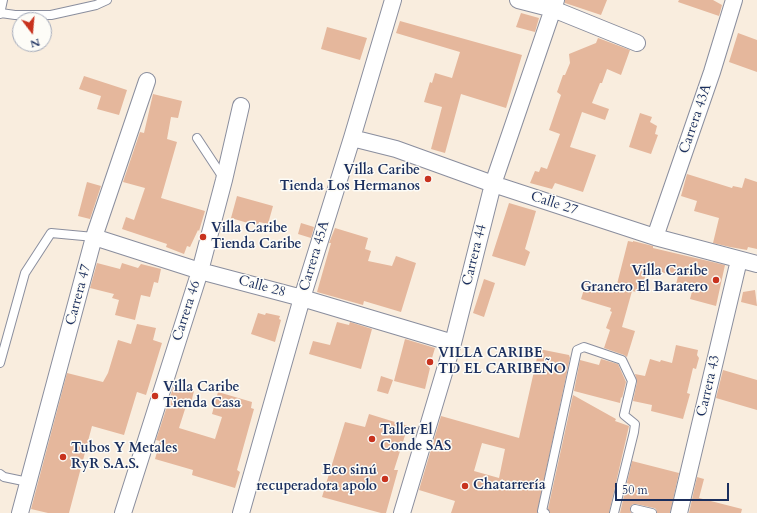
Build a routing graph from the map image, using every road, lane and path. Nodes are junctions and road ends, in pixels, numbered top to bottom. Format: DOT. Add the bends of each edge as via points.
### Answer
graph roads {
  1 [pos="3,0"];
  2 [pos="107,0"];
  3 [pos="393,0"];
  4 [pos="518,0"];
  5 [pos="734,0"];
  6 [pos="554,5"];
  7 [pos="0,14"];
  8 [pos="637,42"];
  9 [pos="147,81"];
  10 [pos="241,106"];
  11 [pos="197,138"];
  12 [pos="352,138"];
  13 [pos="224,180"];
  14 [pos="493,184"];
  15 [pos="94,237"];
  16 [pos="655,237"];
  17 [pos="740,260"];
  18 [pos="757,264"];
  19 [pos="200,271"];
  20 [pos="302,298"];
  21 [pos="453,343"];
  22 [pos="0,363"];
  23 [pos="0,474"];
  24 [pos="28,482"];
  25 [pos="635,509"];
  26 [pos="20,513"];
  27 [pos="123,513"];
  28 [pos="241,513"];
  29 [pos="402,513"];
  30 [pos="545,513"];
  31 [pos="614,513"];
  32 [pos="652,513"];
  33 [pos="679,513"];
  1 -- 7 [label="lane"];
  2 -- 7 [label="lane" via="96,6 51,15"];
  3 -- 12 [label="street, Carrera 45A"];
  4 -- 6 [label="street"];
  5 -- 16 [label="street, Carrera 43A"];
  6 -- 8 [label="street"];
  6 -- 14 [label="street, Carrera 44"];
  9 -- 15 [label="street, Carrera 47"];
  10 -- 13 [label="street, Carrera 46"];
  11 -- 13 [label="lane"];
  12 -- 14 [label="street, Calle 27" via="396,149"];
  12 -- 20 [label="street, Carrera 45A"];
  13 -- 19 [label="street, Carrera 46"];
  14 -- 16 [label="street, Calle 27"];
  14 -- 21 [label="street, Carrera 44"];
  15 -- 19 [label="street, Calle 28"];
  15 -- 22 [label="lane" via="51,232 25,273"];
  15 -- 24 [label="street, Carrera 47"];
  16 -- 17 [label="street, Calle 27"];
  17 -- 18 [label="street, Calle 27"];
  17 -- 33 [label="street, Carrera 43"];
  19 -- 20 [label="street, Calle 28"];
  19 -- 27 [label="street, Carrera 46"];
  20 -- 21 [label="street, Calle 28"];
  20 -- 28 [label="street, Carrera 45A"];
  21 -- 29 [label="street, Carrera 44"];
  23 -- 24 [label="lane"];
  24 -- 26 [label="street, Carrera 47"];
  25 -- 32 [label="lane"];
  30 -- 31 [label="lane" via="542,510 577,350 584,347 622,360 632,381 624,415 635,424 634,432"];
}
